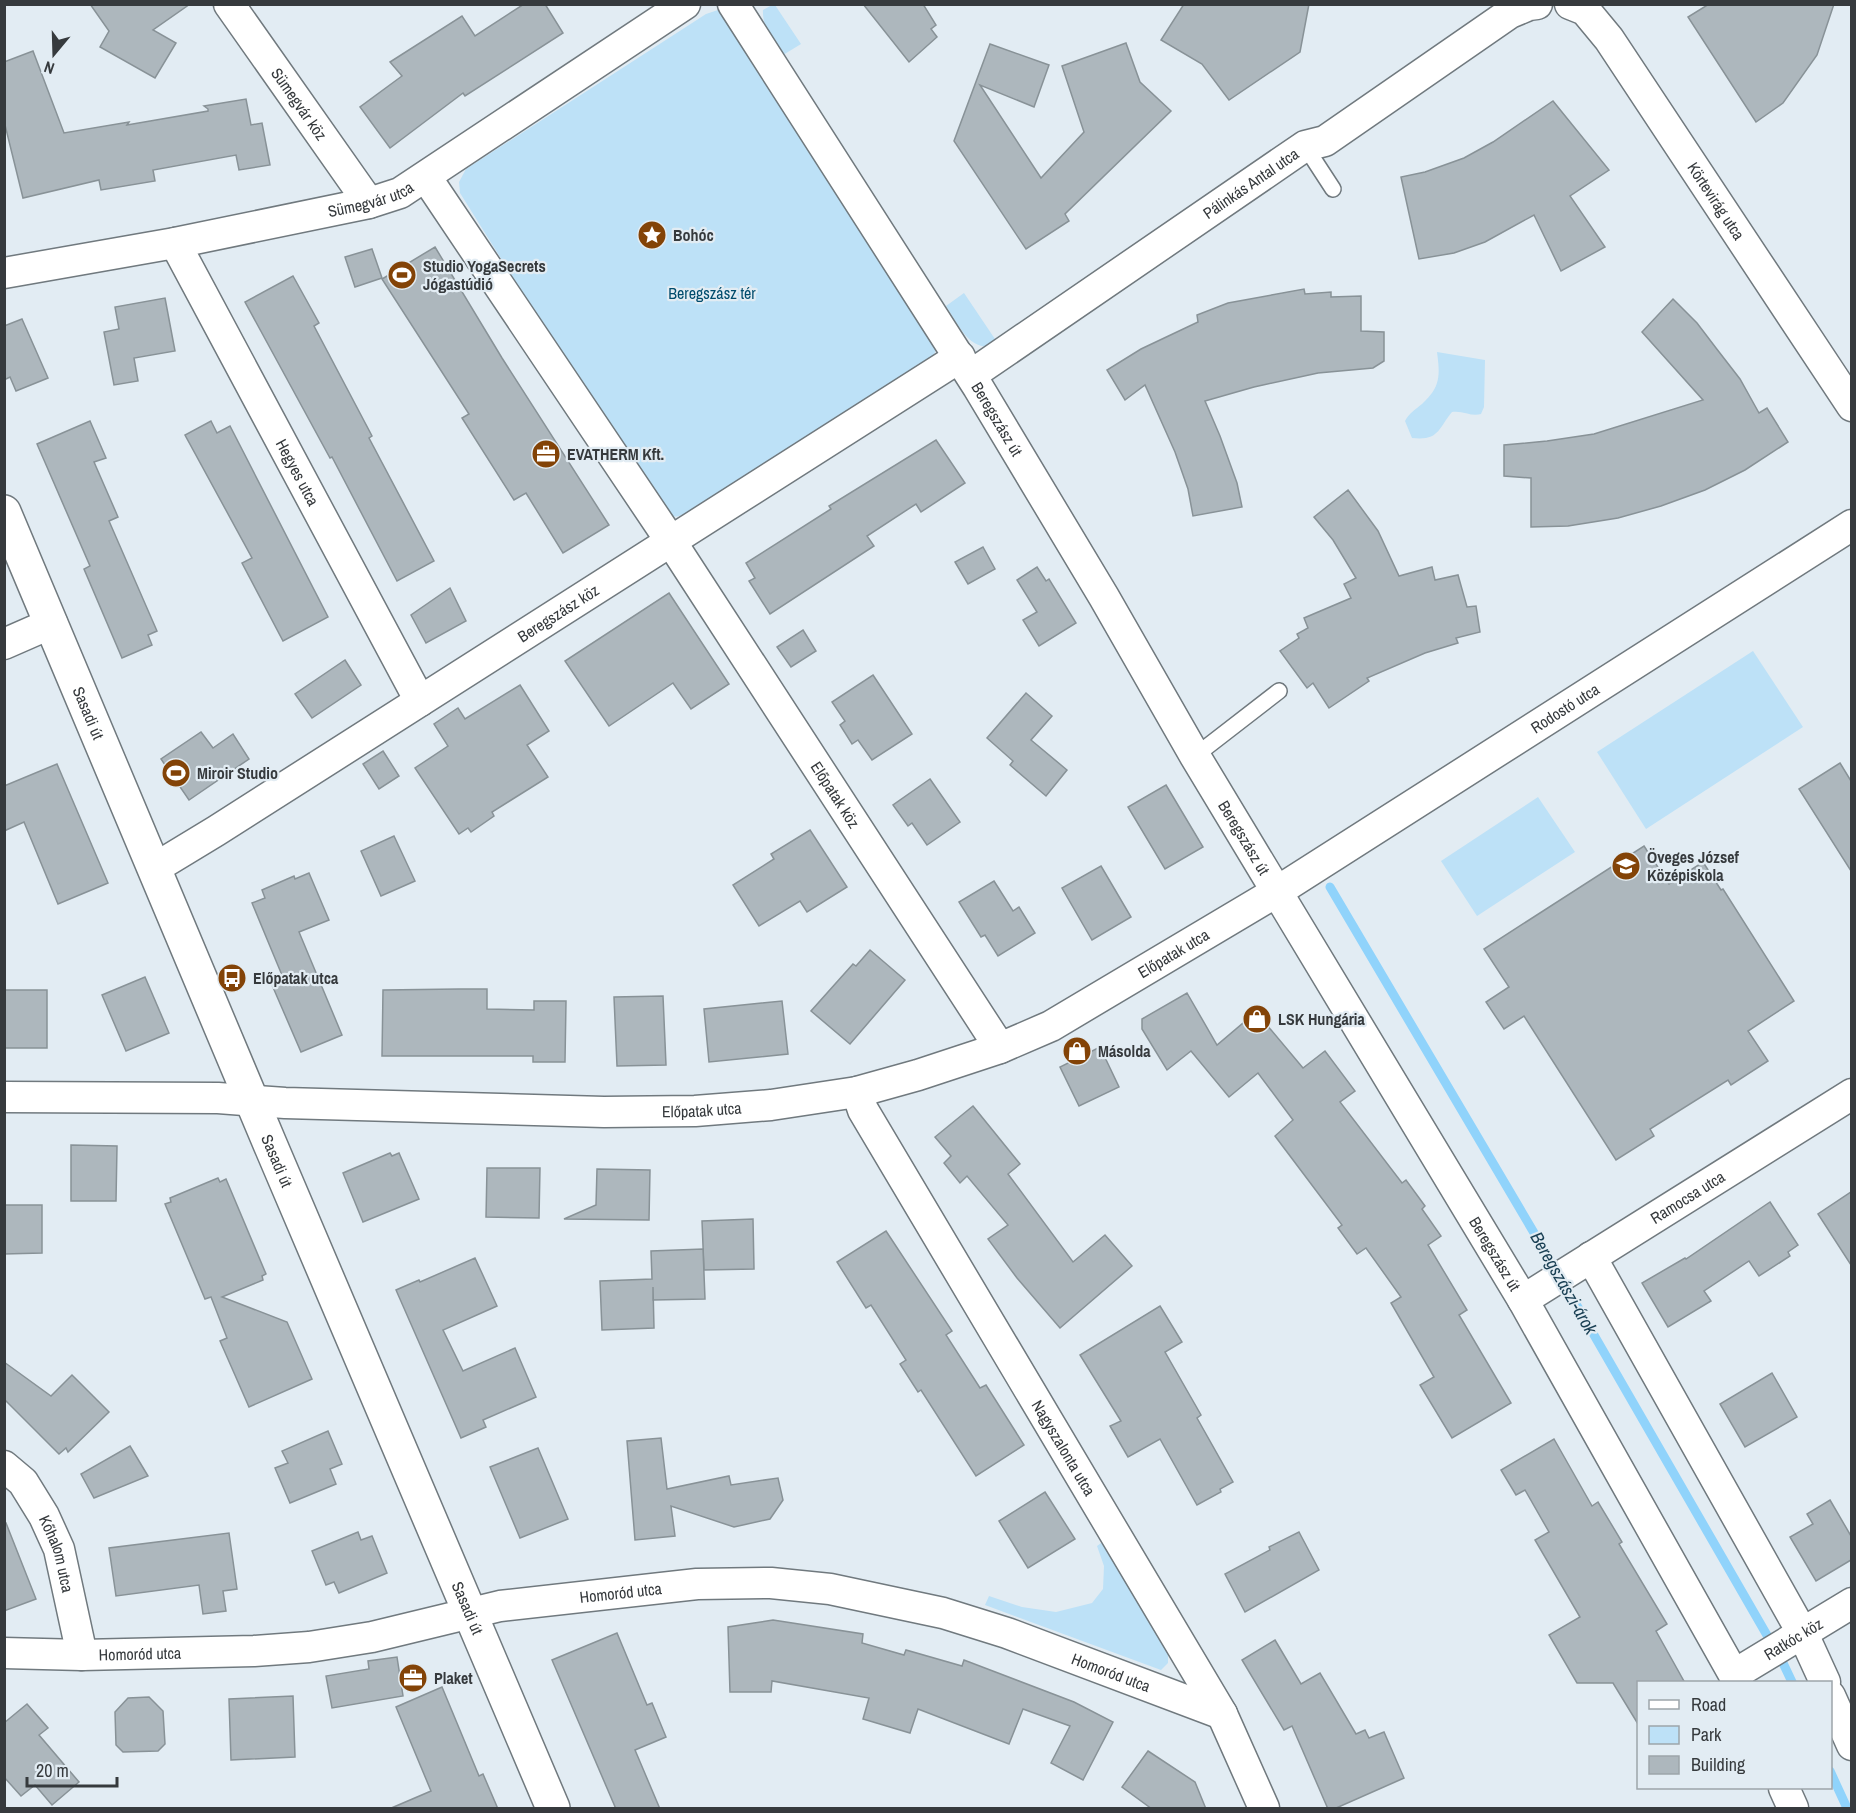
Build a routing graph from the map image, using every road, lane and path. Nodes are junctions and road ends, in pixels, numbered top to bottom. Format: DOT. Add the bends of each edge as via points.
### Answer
graph roads {
  1 [pos="229,4"];
  2 [pos="685,4"];
  3 [pos="733,4"];
  4 [pos="1537,4"];
  5 [pos="1571,5"];
  6 [pos="1305,146"];
  7 [pos="426,177"];
  8 [pos="1333,189"];
  9 [pos="369,203"];
  10 [pos="175,243"];
  11 [pos="4,273"];
  12 [pos="965,366"];
  13 [pos="1851,406"];
  14 [pos="4,512"];
  15 [pos="1851,525"];
  16 [pos="670,540"];
  17 [pos="52,623"];
  18 [pos="4,644"];
  19 [pos="1279,691"];
  20 [pos="420,701"];
  21 [pos="1195,756"];
  22 [pos="155,868"];
  23 [pos="1278,891"];
  24 [pos="1000,1048"];
  25 [pos="857,1092"];
  26 [pos="1851,1094"];
  27 [pos="4,1097"];
  28 [pos="252,1102"];
  29 [pos="1583,1262"];
  30 [pos="1533,1294"];
  31 [pos="4,1466"];
  32 [pos="1851,1603"];
  33 [pos="468,1612"];
  34 [pos="1795,1638"];
  35 [pos="4,1653"];
  36 [pos="82,1655"];
  37 [pos="1743,1673"];
  38 [pos="1824,1681"];
  39 [pos="1832,1701"];
  40 [pos="1222,1714"];
  41 [pos="1851,1744"];
  42 [pos="1784,1789"];
  43 [pos="553,1809"];
  44 [pos="1264,1809"];
  45 [pos="1793,1809"];
  1 -- 9 [label="street, Sümegvár köz"];
  2 -- 7 [label="street, Sümegvár utca"];
  3 -- 12 [label="street, Beregszász út"];
  4 -- 6 [label="street, Pálinkás Antal utca" via="1510,13 1324,141"];
  5 -- 13 [label="street, Körtevirág utca" via="1585,10 1610,39"];
  6 -- 8 [label="lane"];
  6 -- 12 [label="street, Pálinkás Antal utca"];
  7 -- 9 [label="street, Sümegvár utca" via="400,193"];
  7 -- 16 [label="street"];
  9 -- 10 [label="street, Sümegvár utca"];
  10 -- 11 [label="street, Sümegvár utca"];
  10 -- 20 [label="street, Hegyes utca"];
  12 -- 16 [label="street, Beregszász köz"];
  12 -- 21 [label="street, Beregszász út"];
  14 -- 17 [label="street, Sasadi út"];
  15 -- 23 [label="street, Rodostó utca"];
  16 -- 20 [label="street, Beregszász köz"];
  16 -- 24 [label="street, Előpatak köz"];
  17 -- 18 [label="street"];
  17 -- 22 [label="street, Sasadi út"];
  19 -- 21 [label="lane"];
  20 -- 22 [label="street, Beregszász köz"];
  21 -- 23 [label="street, Beregszász út"];
  22 -- 28 [label="street, Sasadi út"];
  23 -- 24 [label="street, Előpatak utca" via="1051,1026"];
  23 -- 30 [label="street, Beregszász út"];
  24 -- 25 [label="street, Előpatak utca"];
  25 -- 28 [label="street, Előpatak utca" via="695,1111"];
  25 -- 40 [label="street, Nagyszalonta utca" via="868,1119"];
  26 -- 29 [label="street, Ramocsa utca"];
  27 -- 28 [label="street, Előpatak utca" via="218,1098"];
  28 -- 33 [label="street, Sasadi út"];
  29 -- 30 [label="street, Ramocsa utca"];
  29 -- 34 [label="street"];
  30 -- 37 [label="street, Beregszász út"];
  31 -- 36 [label="street, Kőhalom utca" via="23,1482 59,1549"];
  32 -- 34 [label="street, Ratkóc köz"];
  33 -- 36 [label="street, Homoród utca" via="372,1637 309,1647"];
  33 -- 40 [label="street, Homoród utca" via="697,1584 771,1583 830,1589 1007,1632"];
  33 -- 43 [label="street, Sasadi út"];
  34 -- 37 [label="street, Ratkóc köz"];
  34 -- 38 [label="street"];
  35 -- 36 [label="street, Homoród utca"];
  39 -- 41 [label="street"];
  40 -- 44 [label="street, Nagyszalonta utca"];
  42 -- 45 [label="street"];
}
